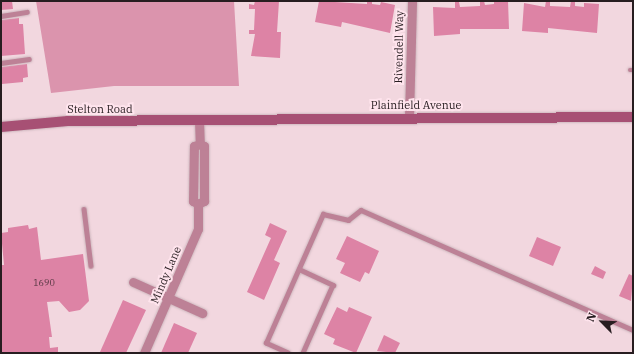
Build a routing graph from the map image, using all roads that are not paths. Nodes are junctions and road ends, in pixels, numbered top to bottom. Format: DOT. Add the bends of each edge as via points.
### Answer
graph roads {
  1 [pos="412,1"];
  2 [pos="27,12"];
  3 [pos="1,16"];
  4 [pos="29,60"];
  5 [pos="1,63"];
  6 [pos="409,117"];
  7 [pos="633,117"];
  8 [pos="199,120"];
  9 [pos="1,127"];
  10 [pos="84,208"];
  11 [pos="91,266"];
  12 [pos="299,269"];
  13 [pos="133,282"];
  14 [pos="169,298"];
  15 [pos="202,312"];
  16 [pos="633,330"];
  17 [pos="144,353"];
  18 [pos="288,353"];
  19 [pos="303,353"];
  1 -- 6 [label="street, Rivendell Way"];
  2 -- 3 [label="lane"];
  4 -- 5 [label="lane"];
  6 -- 7 [label="main road, Plainfield Avenue"];
  6 -- 8 [label="main road, Plainfield Avenue"];
  8 -- 9 [label="main road, Stelton Road" via="68,121"];
  8 -- 14 [label="street, Mindy Lane" via="200,144 194,146 193,201 198,204 198,228"];
  10 -- 11 [label="lane"];
  12 -- 16 [label="lane" via="323,214 348,220 361,210"];
  12 -- 18 [label="lane" via="266,343"];
  12 -- 19 [label="lane" via="333,285"];
  13 -- 14 [label="street"];
  14 -- 15 [label="street"];
  14 -- 17 [label="street, Mindy Lane"];
}
